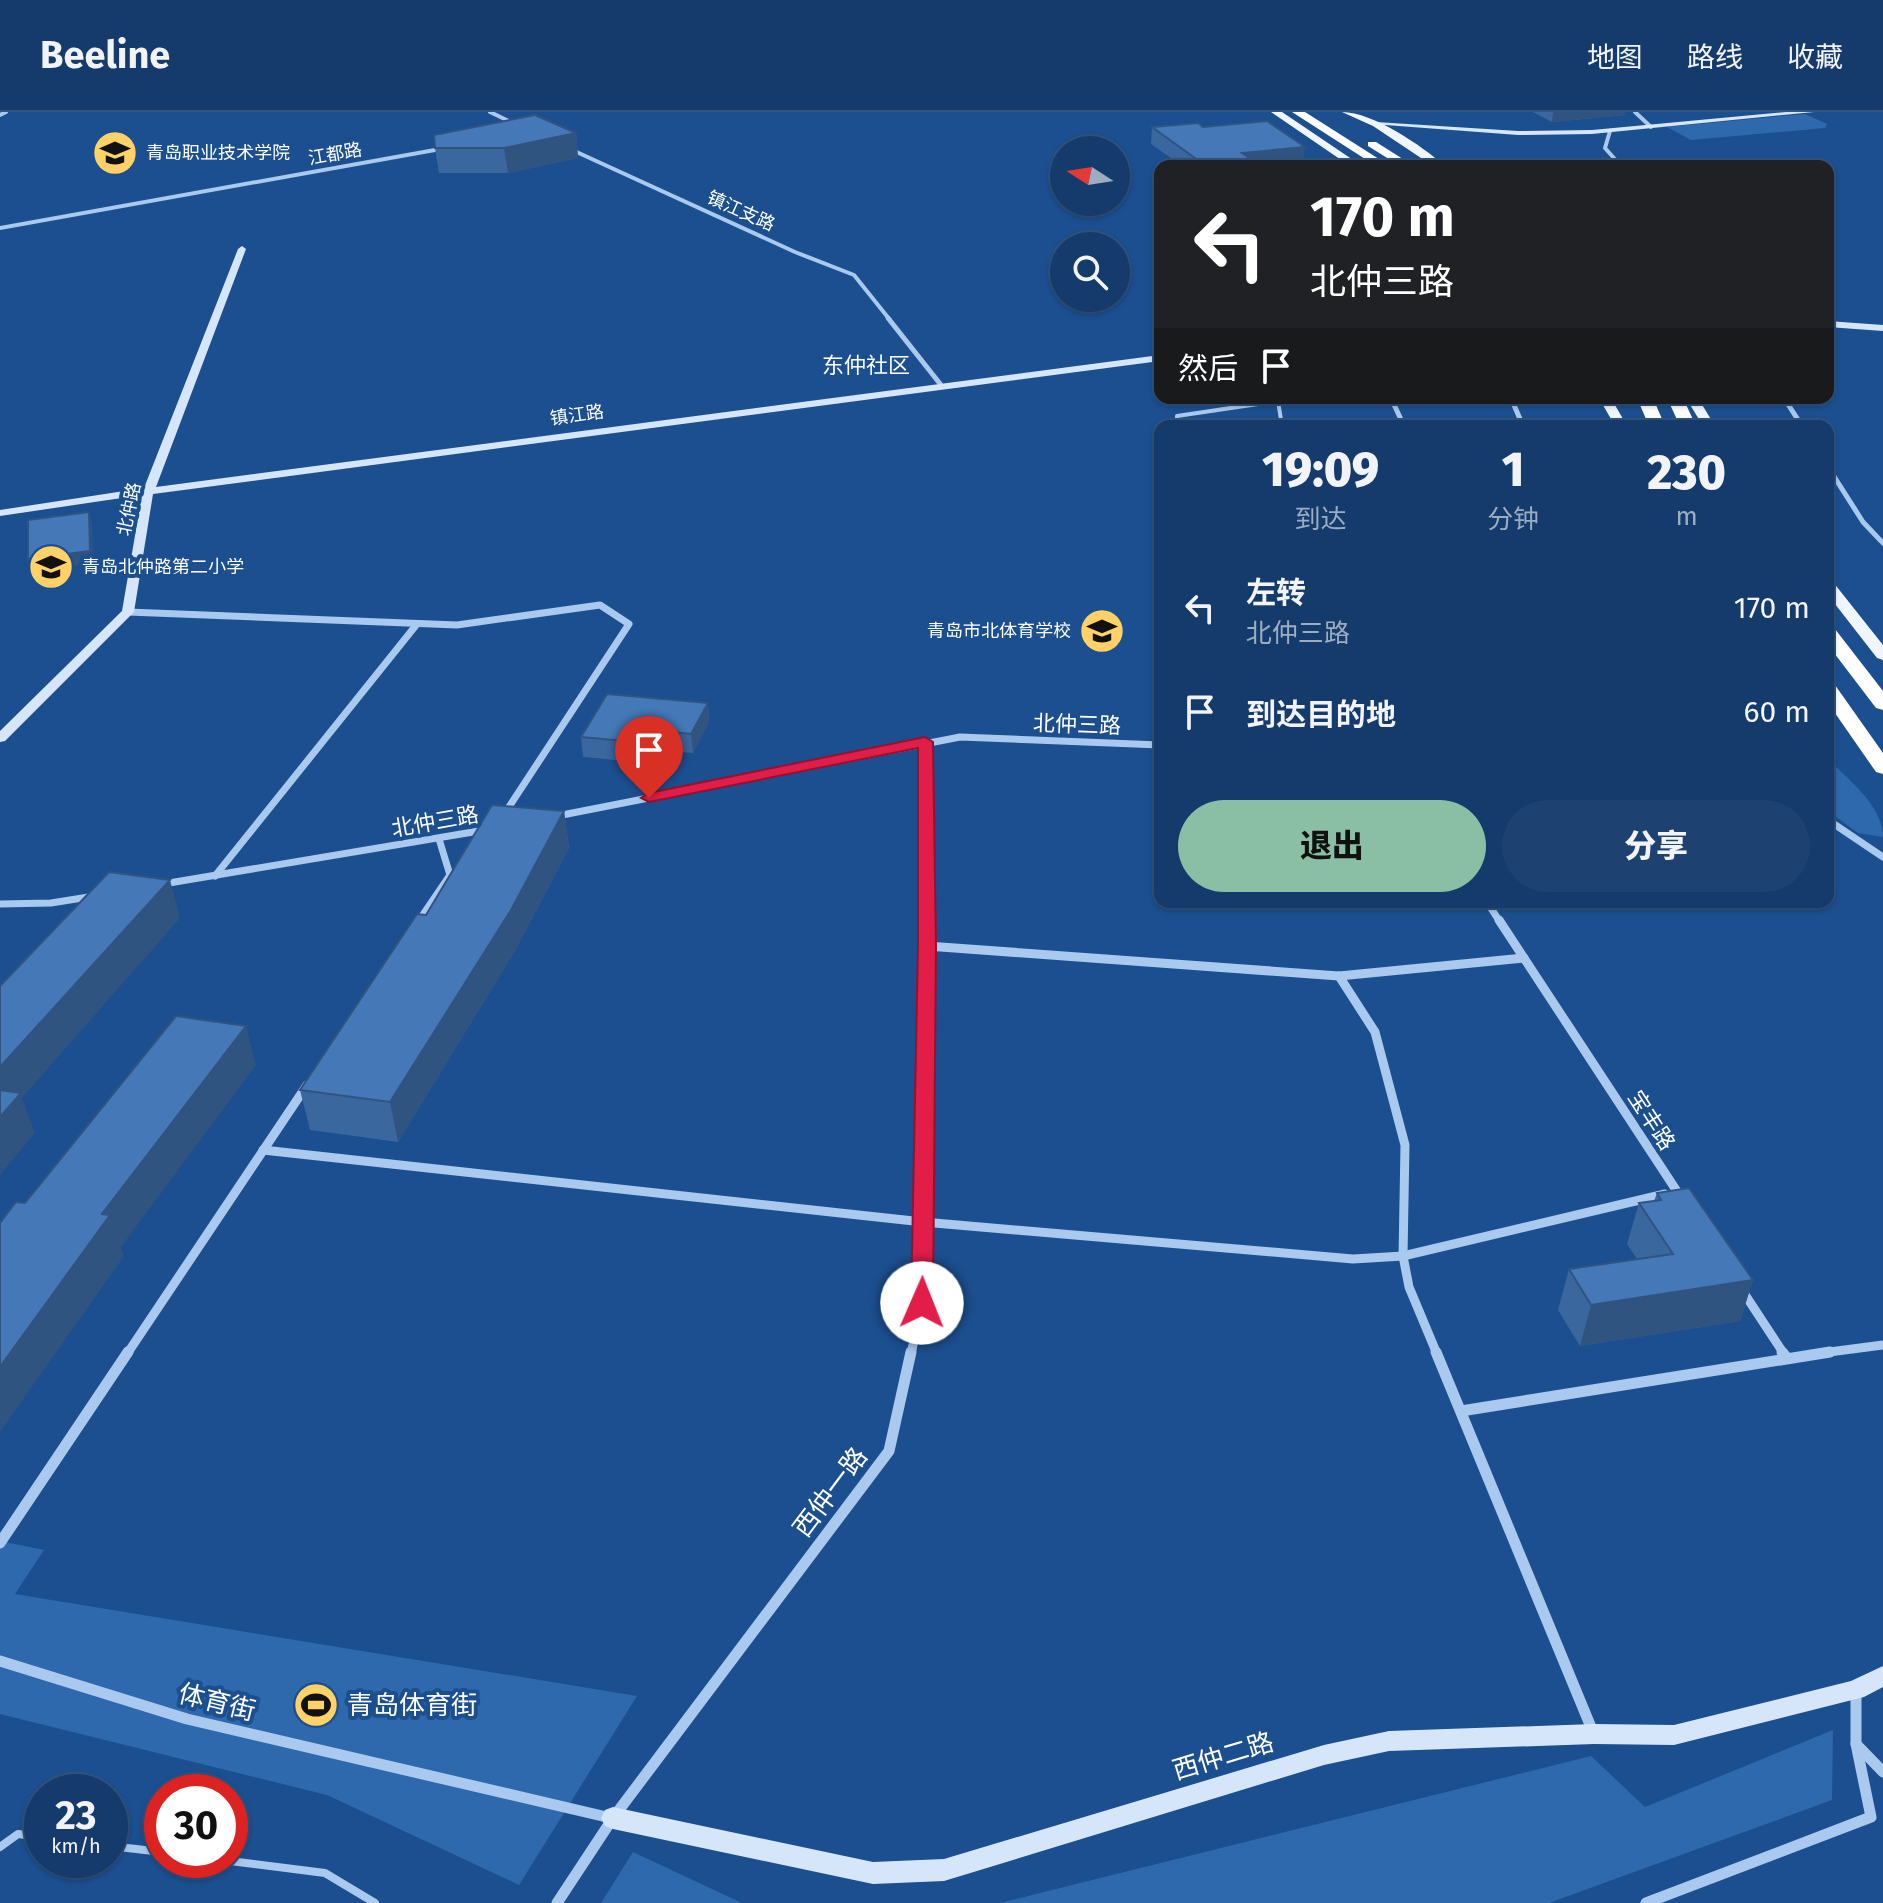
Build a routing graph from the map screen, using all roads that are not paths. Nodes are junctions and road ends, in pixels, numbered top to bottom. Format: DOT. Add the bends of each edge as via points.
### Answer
graph roads {
  1 [pos="6,112"];
  2 [pos="490,112"];
  3 [pos="1276,112"];
  4 [pos="1297,112"];
  5 [pos="1321,112"];
  6 [pos="1347,112"];
  7 [pos="1635,112"];
  8 [pos="1810,112"];
  9 [pos="0,115"];
  10 [pos="1376,124"];
  11 [pos="522,127"];
  12 [pos="1651,127"];
  13 [pos="1610,131"];
  14 [pos="455,146"];
  15 [pos="562,146"];
  16 [pos="1348,160"];
  17 [pos="1374,160"];
  18 [pos="1398,160"];
  19 [pos="1431,160"];
  20 [pos="1616,160"];
  21 [pos="0,228"];
  22 [pos="242,249"];
  23 [pos="1834,324"];
  24 [pos="1883,328"];
  25 [pos="1834,334"];
  26 [pos="1883,336"];
  27 [pos="1154,359"];
  28 [pos="941,385"];
  29 [pos="1258,404"];
  30 [pos="1177,420"];
  31 [pos="1834,476"];
  32 [pos="148,493"];
  33 [pos="0,513"];
  34 [pos="1883,543"];
  35 [pos="1834,593"];
  36 [pos="128,612"];
  37 [pos="417,624"];
  38 [pos="1834,641"];
  39 [pos="1883,655"];
  40 [pos="1834,698"];
  41 [pos="1883,704"];
  42 [pos="1834,706"];
  43 [pos="1850,721"];
  44 [pos="0,738"];
  45 [pos="925,742"];
  46 [pos="1154,745"];
  47 [pos="1883,768"];
  48 [pos="503,816"];
  49 [pos="541,819"];
  50 [pos="1834,824"];
  51 [pos="495,829"];
  52 [pos="439,839"];
  53 [pos="1883,857"];
  54 [pos="215,876"];
  55 [pos="155,886"];
  56 [pos="111,893"];
  57 [pos="0,904"];
  58 [pos="1491,908"];
  59 [pos="414,927"];
  60 [pos="927,946"];
  61 [pos="1524,958"];
  62 [pos="1339,976"];
  63 [pos="316,1072"];
  64 [pos="263,1150"];
  65 [pos="1678,1191"];
  66 [pos="1686,1204"];
  67 [pos="923,1222"];
  68 [pos="1403,1256"];
  69 [pos="1736,1281"];
  70 [pos="1883,1345"];
  71 [pos="1786,1357"];
  72 [pos="1461,1411"];
  73 [pos="0,1543"];
  74 [pos="0,1661"];
  75 [pos="1883,1676"];
  76 [pos="1856,1690"];
  77 [pos="1594,1734"];
  78 [pos="1856,1744"];
  79 [pos="1883,1772"];
  80 [pos="613,1818"];
  81 [pos="24,1835"];
  82 [pos="0,1847"];
  83 [pos="248,1863"];
  84 [pos="375,1903"];
  85 [pos="557,1903"];
  86 [pos="1646,1903"];
  1 -- 9 [label="street"];
  2 -- 11 [label="street"];
  3 -- 16 [label="main road"];
  4 -- 17 [label="highway"];
  5 -- 18 [label="highway"];
  6 -- 10 [label="main road"];
  7 -- 12 [label="street"];
  8 -- 12 [label="street"];
  10 -- 13 [label="street" via="1518,133"];
  10 -- 19 [label="main road"];
  12 -- 13 [label="street"];
  13 -- 20 [label="street" via="1605,148"];
  14 -- 21 [label="street, 江都路"];
  15 -- 28 [label="street, 镇江支路" via="854,275"];
  22 -- 32 [label="street, 北仲路"];
  23 -- 24 [label="street"];
  25 -- 26 [label="street"];
  27 -- 28 [label="street, 镇江路"];
  28 -- 32 [label="street, 镇江路"];
  29 -- 30 [label="lane"];
  31 -- 34 [label="street"];
  32 -- 33 [label="street, 镇江路"];
  32 -- 36 [label="street, 北仲路"];
  35 -- 39 [label="main road"];
  36 -- 37 [label="street"];
  36 -- 44 [label="street"];
  37 -- 48 [label="street" via="457,625 600,605 629,624"];
  37 -- 54 [label="street"];
  38 -- 41 [label="highway"];
  40 -- 43 [label="highway"];
  42 -- 43 [label="main road"];
  43 -- 47 [label="highway"];
  45 -- 46 [label="street, 北仲三路" via="960,737"];
  45 -- 49 [label="street, 北仲三路"];
  45 -- 60 [label="street, 西仲一路"];
  50 -- 53 [label="street"];
  51 -- 52 [label="street, 北仲三路"];
  52 -- 54 [label="street, 北仲三路"];
  52 -- 59 [label="street" via="450,875"];
  54 -- 55 [label="street, 北仲三路"];
  56 -- 57 [label="street" via="51,903"];
  58 -- 61 [label="street, 宝丰路"];
  60 -- 62 [label="street"];
  60 -- 67 [label="street, 西仲一路"];
  61 -- 62 [label="street"];
  61 -- 65 [label="street, 宝丰路"];
  62 -- 68 [label="street" via="1375,1032 1405,1145"];
  63 -- 64 [label="street"];
  64 -- 67 [label="street"];
  64 -- 73 [label="street"];
  65 -- 66 [label="street, 宝丰路"];
  65 -- 68 [label="street"];
  67 -- 68 [label="street" via="1353,1259"];
  67 -- 80 [label="street, 西仲一路" via="922,1303 889,1451"];
  68 -- 72 [label="street" via="1409,1287"];
  69 -- 71 [label="street"];
  70 -- 71 [label="street"];
  71 -- 72 [label="street"];
  72 -- 77 [label="street"];
  74 -- 80 [label="street, 体育街" via="187,1719"];
  75 -- 76 [label="street, 西仲二路"];
  76 -- 77 [label="street, 西仲二路" via="1674,1735"];
  76 -- 78 [label="street"];
  77 -- 80 [label="street, 西仲二路" via="1389,1741 1324,1755 944,1870 873,1873"];
  78 -- 79 [label="street"];
  78 -- 86 [label="street" via="1871,1817"];
  80 -- 85 [label="street, 西仲一路"];
  81 -- 82 [label="lane"];
  83 -- 84 [label="lane" via="325,1873"];
}
